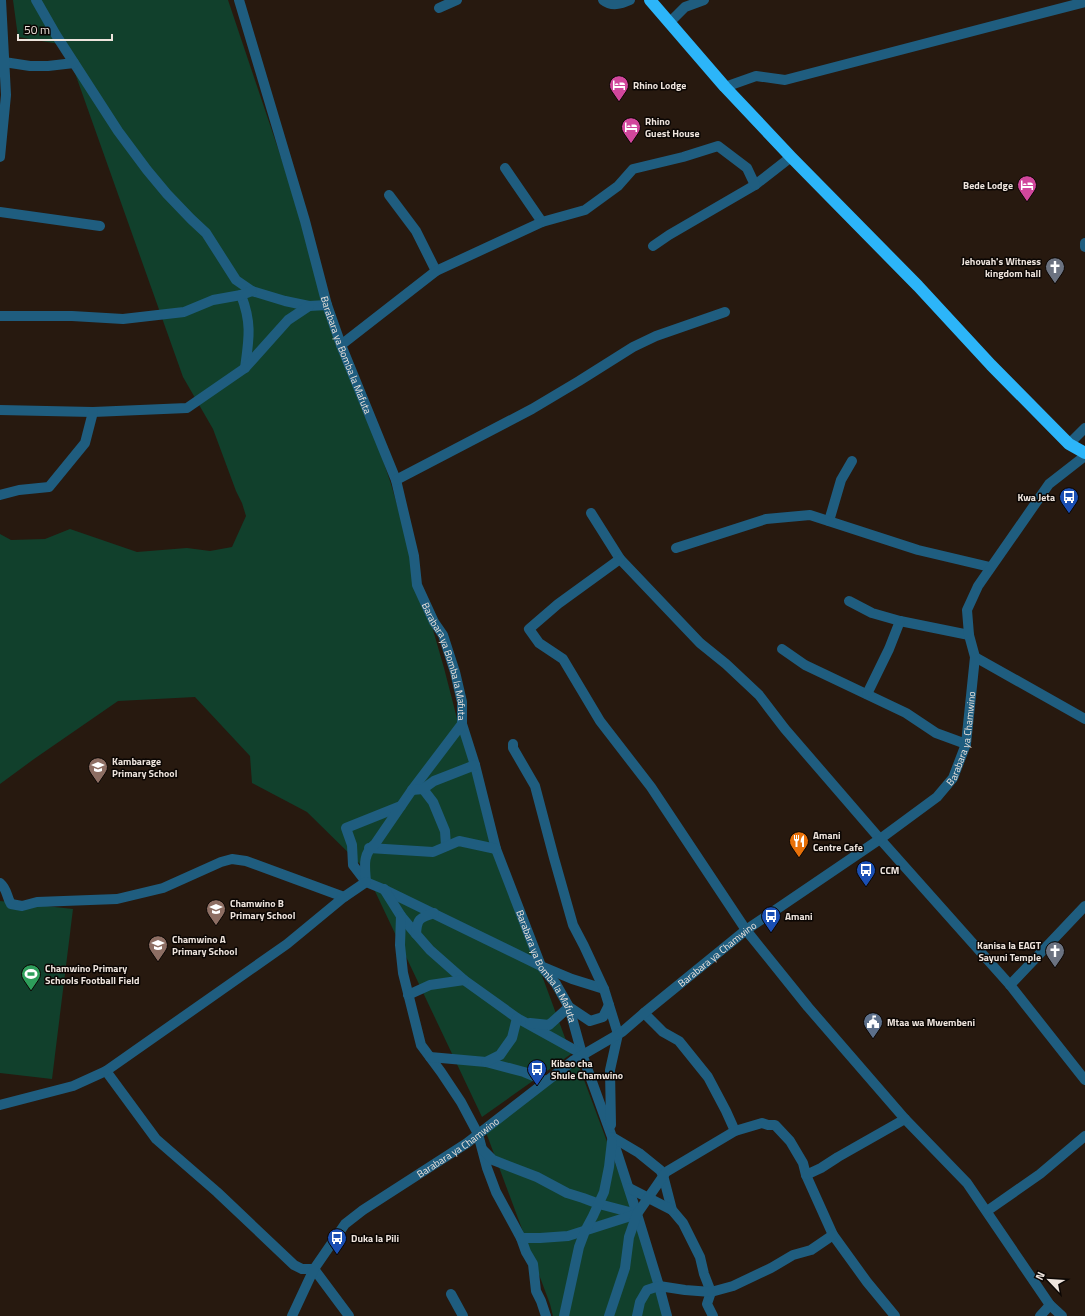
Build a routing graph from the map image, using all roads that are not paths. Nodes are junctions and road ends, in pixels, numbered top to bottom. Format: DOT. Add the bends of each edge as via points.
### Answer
graph roads {
  1 [pos="2,0"];
  2 [pos="36,0"];
  3 [pos="239,0"];
  4 [pos="457,0"];
  5 [pos="603,0"];
  6 [pos="630,0"];
  7 [pos="650,0"];
  8 [pos="704,0"];
  9 [pos="1085,2"];
  10 [pos="439,8"];
  11 [pos="669,23"];
  12 [pos="4,62"];
  13 [pos="74,63"];
  14 [pos="725,87"];
  15 [pos="0,157"];
  16 [pos="791,157"];
  17 [pos="505,168"];
  18 [pos="755,185"];
  19 [pos="389,195"];
  20 [pos="0,212"];
  21 [pos="542,222"];
  22 [pos="100,226"];
  23 [pos="1085,243"];
  24 [pos="653,246"];
  25 [pos="1085,246"];
  26 [pos="436,270"];
  27 [pos="252,291"];
  28 [pos="241,295"];
  29 [pos="327,305"];
  30 [pos="309,306"];
  31 [pos="725,312"];
  32 [pos="0,316"];
  33 [pos="341,345"];
  34 [pos="245,368"];
  35 [pos="0,410"];
  36 [pos="93,412"];
  37 [pos="1085,428"];
  38 [pos="1069,444"];
  39 [pos="1085,455"];
  40 [pos="852,461"];
  41 [pos="396,480"];
  42 [pos="0,495"];
  43 [pos="591,513"];
  44 [pos="830,521"];
  45 [pos="676,548"];
  46 [pos="620,559"];
  47 [pos="990,567"];
  48 [pos="849,601"];
  49 [pos="900,621"];
  50 [pos="969,636"];
  51 [pos="782,649"];
  52 [pos="975,657"];
  53 [pos="867,694"];
  54 [pos="1085,719"];
  55 [pos="462,724"];
  56 [pos="513,744"];
  57 [pos="966,744"];
  58 [pos="475,765"];
  59 [pos="423,789"];
  60 [pos="412,790"];
  61 [pos="402,806"];
  62 [pos="880,839"];
  63 [pos="446,846"];
  64 [pos="370,848"];
  65 [pos="496,849"];
  66 [pos="366,882"];
  67 [pos="0,883"];
  68 [pos="384,889"];
  69 [pos="344,897"];
  70 [pos="1085,906"];
  71 [pos="434,913"];
  72 [pos="401,916"];
  73 [pos="746,930"];
  74 [pos="416,934"];
  75 [pos="541,966"];
  76 [pos="464,980"];
  77 [pos="1010,985"];
  78 [pos="604,989"];
  79 [pos="408,995"];
  80 [pos="609,1005"];
  81 [pos="569,1007"];
  82 [pos="644,1013"];
  83 [pos="522,1020"];
  84 [pos="618,1034"];
  85 [pos="582,1054"];
  86 [pos="430,1057"];
  87 [pos="486,1062"];
  88 [pos="106,1071"];
  89 [pos="1085,1080"];
  90 [pos="546,1081"];
  91 [pos="0,1105"];
  92 [pos="905,1119"];
  93 [pos="735,1131"];
  94 [pos="478,1134"];
  95 [pos="1085,1136"];
  96 [pos="612,1137"];
  97 [pos="483,1150"];
  98 [pos="663,1175"];
  99 [pos="806,1175"];
  100 [pos="629,1188"];
  101 [pos="648,1198"];
  102 [pos="599,1204"];
  103 [pos="672,1210"];
  104 [pos="987,1211"];
  105 [pos="637,1214"];
  106 [pos="585,1231"];
  107 [pos="833,1235"];
  108 [pos="522,1238"];
  109 [pos="314,1269"];
  110 [pos="659,1286"];
  111 [pos="711,1292"];
  112 [pos="452,1294"];
  113 [pos="1050,1305"];
  114 [pos="292,1316"];
  115 [pos="349,1316"];
  116 [pos="463,1316"];
  117 [pos="546,1316"];
  118 [pos="564,1316"];
  119 [pos="610,1316"];
  120 [pos="637,1316"];
  121 [pos="667,1316"];
  122 [pos="713,1316"];
  123 [pos="895,1316"];
  124 [pos="1040,1316"];
  125 [pos="1062,1316"];
  1 -- 12 [label="street"];
  2 -- 13 [label="street"];
  3 -- 29 [label="street, Barabara ya Bomba la Mafuta" via="305,221"];
  4 -- 10 [label="street"];
  5 -- 6 [label="street" via="609,4 621,4"];
  7 -- 11 [label="highway"];
  8 -- 11 [label="street" via="685,7"];
  9 -- 14 [label="street" via="785,80 756,76"];
  11 -- 14 [label="highway"];
  12 -- 13 [label="street" via="30,66"];
  12 -- 15 [label="street" via="6,95"];
  13 -- 27 [label="street" via="147,170 190,219 206,233 236,280"];
  14 -- 16 [label="highway"];
  16 -- 18 [label="street"];
  16 -- 38 [label="highway"];
  17 -- 21 [label="street"];
  18 -- 21 [label="street" via="747,168 718,146 633,169 618,186 585,210"];
  18 -- 24 [label="street"];
  19 -- 26 [label="street" via="416,231"];
  20 -- 22 [label="street"];
  21 -- 26 [label="street"];
  23 -- 25 [label="street"];
  26 -- 33 [label="street"];
  27 -- 28 [label="street"];
  27 -- 30 [label="street"];
  28 -- 32 [label="street" via="213,300 184,312 123,320 72,316"];
  28 -- 34 [label="street" via="248,314 249,338"];
  29 -- 30 [label="street"];
  29 -- 33 [label="street, Barabara ya Bomba la Mafuta"];
  30 -- 34 [label="street" via="288,320"];
  31 -- 41 [label="street" via="656,336 633,347 532,409"];
  33 -- 41 [label="street, Barabara ya Bomba la Mafuta"];
  34 -- 36 [label="street" via="187,408"];
  35 -- 36 [label="street"];
  36 -- 42 [label="street" via="85,443 48,486"];
  37 -- 38 [label="street"];
  38 -- 39 [label="highway"];
  39 -- 47 [label="street, Barabara ya Chamwino" via="1049,484"];
  40 -- 44 [label="street" via="841,480"];
  41 -- 55 [label="street, Barabara ya Bomba la Mafuta" via="414,556 417,585 434,622 444,635 462,702"];
  43 -- 46 [label="street"];
  44 -- 45 [label="street" via="810,515 766,519"];
  44 -- 47 [label="street" via="918,550"];
  46 -- 62 [label="street" via="700,644 760,695"];
  46 -- 73 [label="street" via="558,604 529,629 539,643 563,659 600,721 651,787"];
  47 -- 50 [label="street, Barabara ya Chamwino" via="967,610"];
  48 -- 49 [label="street" via="872,613"];
  49 -- 50 [label="street"];
  49 -- 53 [label="street" via="890,649"];
  50 -- 52 [label="street, Barabara ya Chamwino"];
  51 -- 53 [label="street" via="805,665"];
  52 -- 54 [label="street"];
  52 -- 57 [label="street, Barabara ya Chamwino"];
  53 -- 57 [label="street" via="906,713 936,733"];
  55 -- 58 [label="street, Barabara ya Bomba la Mafuta"];
  55 -- 60 [label="street"];
  56 -- 78 [label="street" via="535,786 573,925"];
  57 -- 62 [label="street, Barabara ya Chamwino" via="953,778 937,797"];
  58 -- 59 [label="street" via="434,781"];
  58 -- 65 [label="street, Barabara ya Bomba la Mafuta"];
  59 -- 60 [label="street"];
  59 -- 63 [label="street" via="433,802 445,831"];
  60 -- 61 [label="street"];
  61 -- 64 [label="street" via="376,844"];
  61 -- 66 [label="street" via="346,828 352,845 353,865"];
  62 -- 73 [label="street, Barabara ya Chamwino"];
  62 -- 77 [label="street"];
  63 -- 64 [label="street" via="433,852"];
  63 -- 65 [label="street" via="459,841"];
  64 -- 66 [label="street" via="364,862"];
  65 -- 75 [label="street, Barabara ya Bomba la Mafuta"];
  66 -- 68 [label="street"];
  66 -- 69 [label="street"];
  67 -- 69 [label="street" via="6,889 11,904 22,906 37,902 117,899 163,888 232,859 246,861"];
  68 -- 71 [label="street"];
  68 -- 72 [label="street"];
  69 -- 88 [label="street" via="288,944"];
  70 -- 77 [label="street"];
  71 -- 74 [label="street" via="422,917 417,922"];
  71 -- 75 [label="street"];
  72 -- 74 [label="street"];
  72 -- 79 [label="street" via="400,945"];
  73 -- 82 [label="street, Barabara ya Chamwino"];
  73 -- 92 [label="street" via="808,1007"];
  74 -- 76 [label="street"];
  75 -- 78 [label="street"];
  75 -- 81 [label="street, Barabara ya Bomba la Mafuta" via="556,984"];
  76 -- 79 [label="street" via="430,985"];
  76 -- 83 [label="street"];
  77 -- 89 [label="street"];
  78 -- 80 [label="street"];
  79 -- 86 [label="street" via="421,1045"];
  80 -- 81 [label="street" via="603,1017 590,1021"];
  80 -- 84 [label="street"];
  81 -- 83 [label="street" via="548,1025"];
  81 -- 85 [label="street, Barabara ya Bomba la Mafuta"];
  82 -- 84 [label="street, Barabara ya Chamwino"];
  82 -- 93 [label="street" via="664,1032 679,1041 708,1077"];
  83 -- 85 [label="street"];
  83 -- 87 [label="street" via="500,1055"];
  84 -- 85 [label="street, Barabara ya Chamwino"];
  84 -- 96 [label="street" via="610,1070"];
  85 -- 90 [label="street, Barabara ya Chamwino"];
  85 -- 96 [label="street, Barabara ya Bomba la Mafuta"];
  86 -- 87 [label="street"];
  86 -- 94 [label="street" via="461,1102"];
  87 -- 90 [label="street"];
  88 -- 91 [label="street" via="73,1086"];
  88 -- 109 [label="street" via="156,1139 217,1192 294,1266"];
  90 -- 94 [label="street, Barabara ya Chamwino"];
  92 -- 99 [label="street"];
  92 -- 104 [label="street" via="967,1183"];
  93 -- 98 [label="street"];
  93 -- 99 [label="street" via="762,1123 768,1126 775,1125 790,1141 803,1163"];
  94 -- 97 [label="street"];
  94 -- 109 [label="street, Barabara ya Chamwino" via="362,1210 345,1224"];
  95 -- 104 [label="street" via="1040,1174"];
  96 -- 98 [label="street" via="639,1153"];
  96 -- 100 [label="street, Barabara ya Bomba la Mafuta"];
  96 -- 102 [label="street" via="609,1167"];
  97 -- 102 [label="street" via="493,1160 537,1177 567,1193"];
  97 -- 108 [label="street" via="496,1192"];
  98 -- 101 [label="street"];
  98 -- 103 [label="street"];
  99 -- 107 [label="street"];
  100 -- 101 [label="street"];
  100 -- 105 [label="street, Barabara ya Bomba la Mafuta"];
  101 -- 103 [label="street"];
  101 -- 105 [label="street"];
  102 -- 105 [label="street"];
  102 -- 106 [label="street"];
  103 -- 111 [label="street" via="683,1223 700,1257"];
  104 -- 113 [label="street"];
  105 -- 106 [label="street"];
  105 -- 110 [label="street, Barabara ya Bomba la Mafuta"];
  105 -- 119 [label="street"];
  106 -- 108 [label="street" via="568,1236"];
  106 -- 118 [label="street"];
  107 -- 111 [label="street" via="811,1250 792,1255 733,1286"];
  107 -- 123 [label="street"];
  108 -- 117 [label="street" via="533,1264 536,1291"];
  109 -- 114 [label="street, Barabara ya Chamwino"];
  109 -- 115 [label="street"];
  110 -- 111 [label="street"];
  110 -- 120 [label="street" via="647,1290 640,1302"];
  110 -- 121 [label="street, Barabara ya Bomba la Mafuta"];
  111 -- 122 [label="street" via="707,1304"];
  112 -- 116 [label="street"];
  113 -- 124 [label="street"];
  113 -- 125 [label="street"];
}
